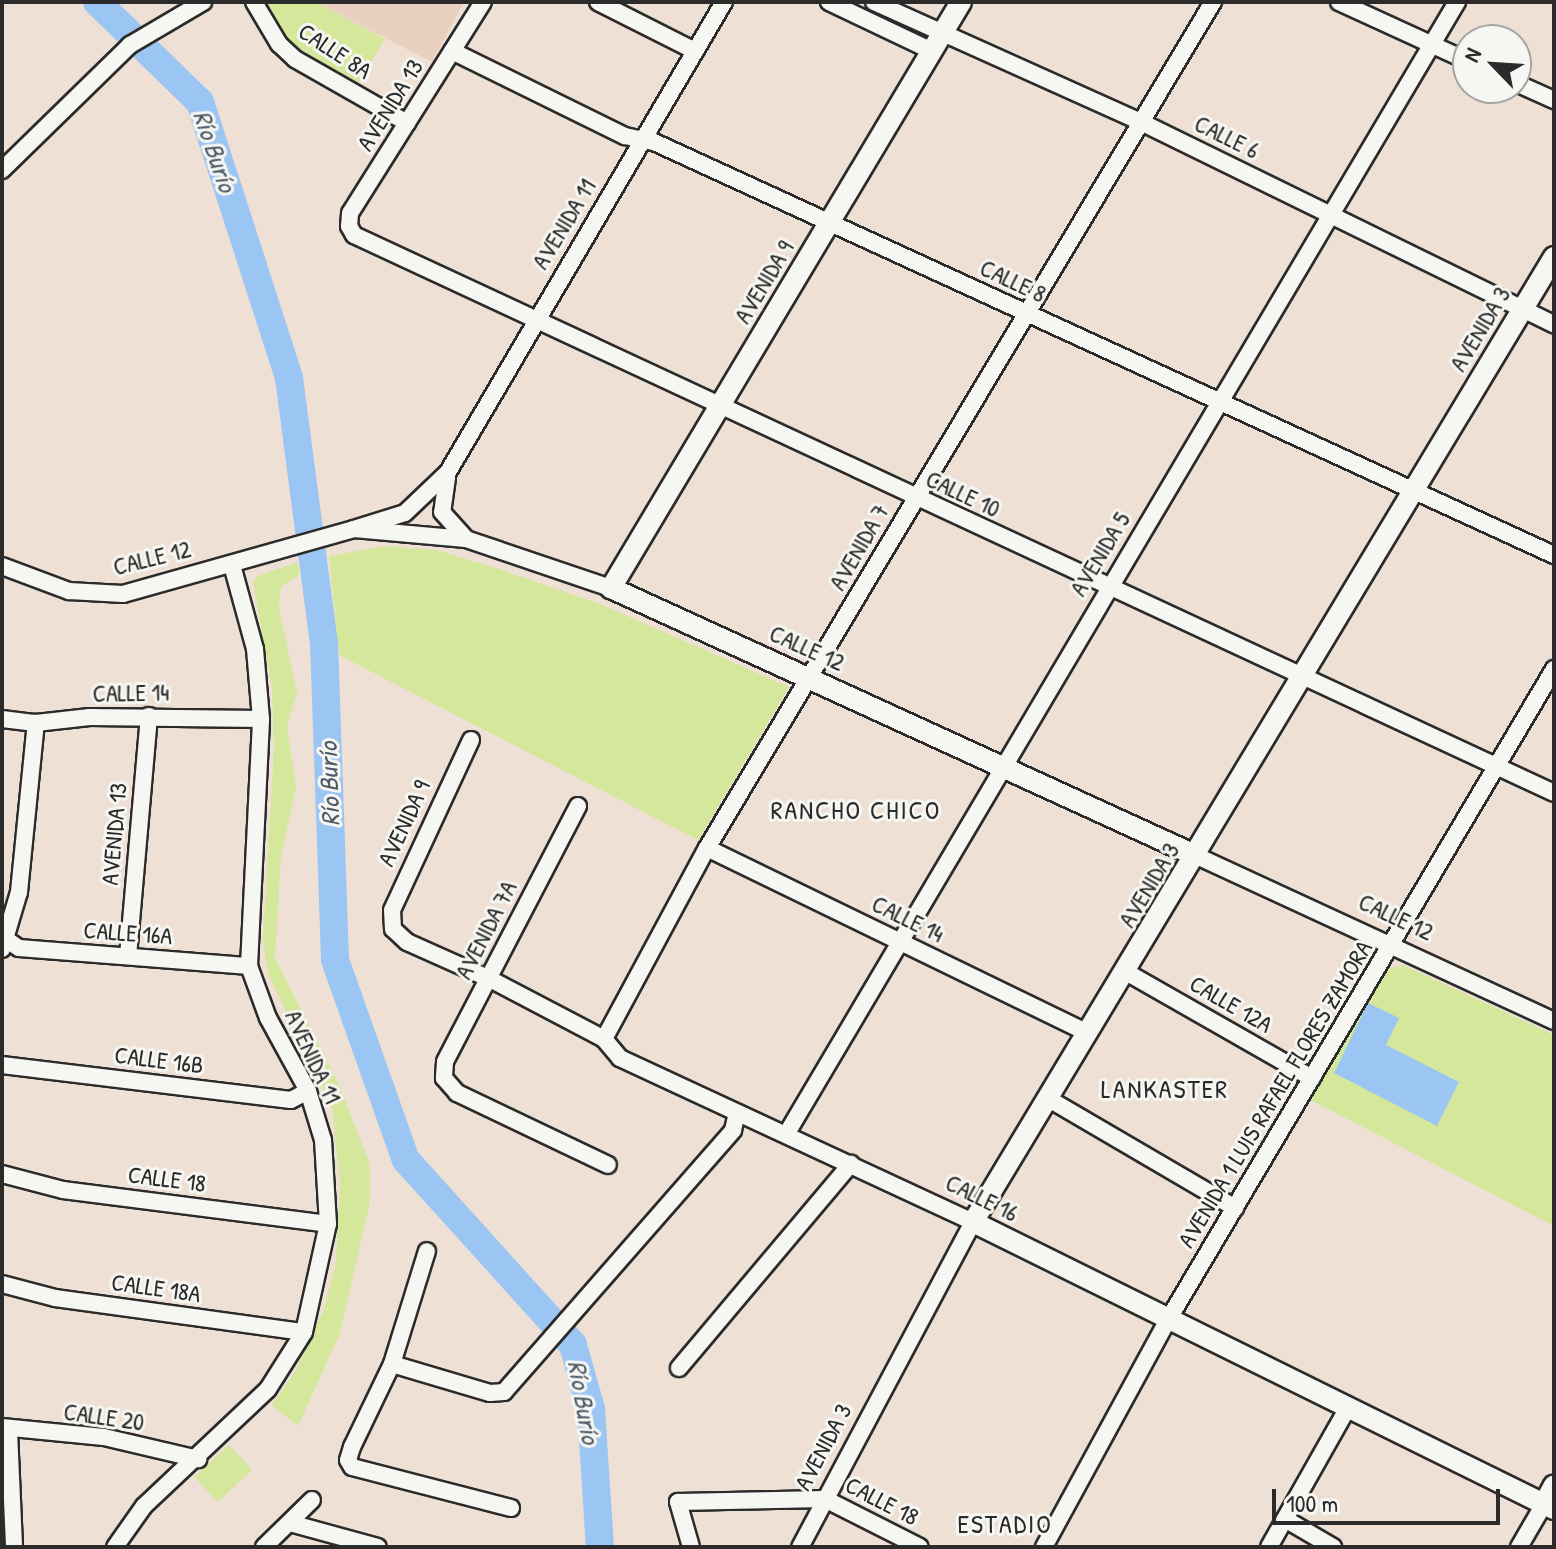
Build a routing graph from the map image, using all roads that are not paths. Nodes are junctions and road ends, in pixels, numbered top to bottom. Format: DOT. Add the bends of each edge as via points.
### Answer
graph roads {
  1 [pos="203,2"];
  2 [pos="254,2"];
  3 [pos="483,2"];
  4 [pos="598,2"];
  5 [pos="724,2"];
  6 [pos="829,2"];
  7 [pos="874,2"];
  8 [pos="961,2"];
  9 [pos="1213,2"];
  10 [pos="1339,2"];
  11 [pos="1457,2"];
  12 [pos="937,43"];
  13 [pos="1433,45"];
  14 [pos="452,51"];
  15 [pos="695,51"];
  16 [pos="1452,54"];
  17 [pos="1532,90"];
  18 [pos="1554,100"];
  19 [pos="407,123"];
  20 [pos="1143,123"];
  21 [pos="642,139"];
  22 [pos="2,170"];
  23 [pos="1330,213"];
  24 [pos="829,224"];
  25 [pos="354,235"];
  26 [pos="1554,257"];
  27 [pos="1522,310"];
  28 [pos="1027,313"];
  29 [pos="533,322"];
  30 [pos="1554,324"];
  31 [pos="1217,402"];
  32 [pos="719,407"];
  33 [pos="448,472"];
  34 [pos="1412,492"];
  35 [pos="916,498"];
  36 [pos="354,529"];
  37 [pos="466,539"];
  38 [pos="1554,555"];
  39 [pos="232,565"];
  40 [pos="2,566"];
  41 [pos="1108,587"];
  42 [pos="611,588"];
  43 [pos="1554,669"];
  44 [pos="1303,676"];
  45 [pos="810,678"];
  46 [pos="149,716"];
  47 [pos="2,719"];
  48 [pos="261,719"];
  49 [pos="36,723"];
  50 [pos="471,740"];
  51 [pos="1001,765"];
  52 [pos="1497,765"];
  53 [pos="1554,793"];
  54 [pos="578,806"];
  55 [pos="707,848"];
  56 [pos="1197,856"];
  57 [pos="393,929"];
  58 [pos="898,941"];
  59 [pos="1391,944"];
  60 [pos="4,945"];
  61 [pos="128,956"];
  62 [pos="249,966"];
  63 [pos="1126,972"];
  64 [pos="488,978"];
  65 [pos="1554,1021"];
  66 [pos="1088,1033"];
  67 [pos="604,1039"];
  68 [pos="2,1065"];
  69 [pos="1312,1078"];
  70 [pos="308,1091"];
  71 [pos="1047,1098"];
  72 [pos="737,1112"];
  73 [pos="787,1133"];
  74 [pos="851,1164"];
  75 [pos="608,1165"];
  76 [pos="2,1174"];
  77 [pos="1235,1208"];
  78 [pos="973,1222"];
  79 [pos="328,1224"];
  80 [pos="427,1251"];
  81 [pos="2,1284"];
  82 [pos="1168,1320"];
  83 [pos="304,1332"];
  84 [pos="392,1364"];
  85 [pos="679,1368"];
  86 [pos="1347,1409"];
  87 [pos="6,1429"];
  88 [pos="198,1459"];
  89 [pos="1554,1485"];
  90 [pos="825,1499"];
  91 [pos="312,1500"];
  92 [pos="1549,1506"];
  93 [pos="511,1508"];
  94 [pos="1285,1519"];
  95 [pos="290,1523"];
  96 [pos="14,1547"];
  97 [pos="115,1547"];
  98 [pos="264,1547"];
  99 [pos="378,1547"];
  100 [pos="691,1547"];
  101 [pos="800,1547"];
  102 [pos="920,1547"];
  103 [pos="1044,1547"];
  104 [pos="1269,1547"];
  105 [pos="1333,1547"];
  106 [pos="1519,1547"];
  1 -- 22 [label="street" via="130,45"];
  2 -- 19 [label="street, CALLE 8A" via="271,33 295,59"];
  3 -- 14 [label="street, AVENIDA 13"];
  4 -- 15 [label="street"];
  5 -- 15 [label="street, AVENIDA 11"];
  6 -- 12 [label="street, CALLE 6"];
  7 -- 12 [label="street, CALLE 6"];
  8 -- 12 [label="street, AVENIDA 9"];
  9 -- 20 [label="street, AVENIDA 7"];
  10 -- 13 [label="street"];
  11 -- 13 [label="street, AVENIDA 5"];
  12 -- 20 [label="street, CALLE 6"];
  12 -- 24 [label="street, AVENIDA 9"];
  13 -- 16 [label="street"];
  13 -- 23 [label="street, AVENIDA 5"];
  14 -- 19 [label="street, AVENIDA 13"];
  14 -- 21 [label="street, CALLE 8"];
  15 -- 21 [label="street, AVENIDA 11"];
  17 -- 18 [label="street"];
  19 -- 25 [label="street, AVENIDA 13" via="350,213"];
  20 -- 23 [label="street, CALLE 6"];
  20 -- 28 [label="street, AVENIDA 7"];
  21 -- 24 [label="street, CALLE 8"];
  21 -- 29 [label="street, AVENIDA 11"];
  23 -- 27 [label="street, CALLE 6"];
  23 -- 31 [label="street, AVENIDA 5"];
  24 -- 28 [label="street, CALLE 8"];
  24 -- 32 [label="street, AVENIDA 9"];
  25 -- 29 [label="street, CALLE 10"];
  26 -- 27 [label="street, AVENIDA 3"];
  27 -- 30 [label="street, CALLE 6"];
  27 -- 34 [label="street, AVENIDA 3"];
  28 -- 31 [label="street, CALLE 8"];
  28 -- 35 [label="street, AVENIDA 7"];
  29 -- 32 [label="street, CALLE 10"];
  29 -- 33 [label="street, AVENIDA 11"];
  31 -- 34 [label="street, CALLE 8"];
  31 -- 41 [label="street, AVENIDA 5"];
  32 -- 35 [label="street, CALLE 10"];
  32 -- 42 [label="street, AVENIDA 9"];
  33 -- 36 [label="street, AVENIDA 11" via="405,513"];
  33 -- 37 [label="street, AVENIDA 11" via="442,512"];
  34 -- 38 [label="street, CALLE 8"];
  34 -- 44 [label="street, AVENIDA 3"];
  35 -- 41 [label="street, CALLE 10"];
  35 -- 45 [label="street, AVENIDA 7"];
  36 -- 37 [label="street, CALLE 12"];
  36 -- 39 [label="street, CALLE 12"];
  37 -- 42 [label="street, CALLE 12"];
  39 -- 40 [label="street, CALLE 12" via="96,597"];
  39 -- 48 [label="street, AVENIDA 11" via="255,649"];
  41 -- 44 [label="street, CALLE 10"];
  41 -- 51 [label="street, AVENIDA 5"];
  42 -- 45 [label="street, CALLE 12"];
  43 -- 52 [label="street, AVENIDA 1 LUIS RAFAEL FLORES ZAMORA"];
  44 -- 52 [label="street, CALLE 10"];
  44 -- 56 [label="street, AVENIDA 3"];
  45 -- 51 [label="street, CALLE 12"];
  45 -- 55 [label="street, AVENIDA 7"];
  46 -- 48 [label="street, CALLE 14"];
  46 -- 49 [label="street, CALLE 14"];
  46 -- 61 [label="street, AVENIDA 13"];
  47 -- 49 [label="street, CALLE 14"];
  48 -- 62 [label="street, AVENIDA 11"];
  49 -- 60 [label="street" via="19,892"];
  50 -- 57 [label="street, AVENIDA 9" via="392,910"];
  51 -- 56 [label="street, CALLE 12"];
  51 -- 58 [label="street, AVENIDA 5"];
  52 -- 53 [label="street, CALLE 10"];
  52 -- 59 [label="street, AVENIDA 1 LUIS RAFAEL FLORES ZAMORA"];
  54 -- 64 [label="street, AVENIDA 7A"];
  55 -- 58 [label="street, CALLE 14"];
  55 -- 67 [label="street, AVENIDA 7"];
  56 -- 59 [label="street, CALLE 12"];
  56 -- 63 [label="street, AVENIDA 3"];
  57 -- 64 [label="street, CALLE 16" via="407,942"];
  58 -- 66 [label="street, CALLE 14"];
  58 -- 73 [label="street, AVENIDA 5"];
  59 -- 65 [label="street, CALLE 12"];
  59 -- 69 [label="street, AVENIDA 1 LUIS RAFAEL FLORES ZAMORA"];
  60 -- 61 [label="street, CALLE 16A"];
  61 -- 62 [label="street, CALLE 16A"];
  62 -- 70 [label="street, AVENIDA 11" via="268,1018"];
  63 -- 66 [label="street, AVENIDA 3"];
  63 -- 69 [label="street, CALLE 12A"];
  64 -- 67 [label="street, CALLE 16"];
  64 -- 75 [label="street, AVENIDA 7A" via="445,1062 444,1078 457,1093"];
  66 -- 71 [label="street, AVENIDA 3"];
  67 -- 72 [label="street, CALLE 16" via="620,1058"];
  68 -- 70 [label="street, CALLE 16B" via="291,1100"];
  69 -- 77 [label="street, AVENIDA 1 LUIS RAFAEL FLORES ZAMORA"];
  70 -- 79 [label="street, AVENIDA 11" via="323,1140"];
  71 -- 77 [label="street"];
  71 -- 78 [label="street, AVENIDA 3"];
  72 -- 73 [label="street, CALLE 16"];
  72 -- 84 [label="street" via="733,1130 504,1392 490,1393"];
  73 -- 74 [label="street, CALLE 16"];
  74 -- 78 [label="street, CALLE 16"];
  74 -- 85 [label="street"];
  76 -- 79 [label="street, CALLE 18" via="63,1190"];
  77 -- 82 [label="street, AVENIDA 1 LUIS RAFAEL FLORES ZAMORA"];
  78 -- 82 [label="street, CALLE 16"];
  78 -- 90 [label="street, AVENIDA 3"];
  79 -- 83 [label="street, AVENIDA 11"];
  80 -- 84 [label="street"];
  81 -- 83 [label="street, CALLE 18A" via="55,1298"];
  82 -- 86 [label="street, CALLE 16"];
  82 -- 103 [label="street, AVENIDA 1 LUIS RAFAEL FLORES ZAMORA"];
  83 -- 88 [label="street, AVENIDA 11" via="268,1389"];
  84 -- 93 [label="street" via="352,1447 352,1467"];
  86 -- 92 [label="street, CALLE 16"];
  86 -- 94 [label="street"];
  87 -- 88 [label="street, CALLE 20" via="104,1437"];
  87 -- 96 [label="street"];
  88 -- 97 [label="street, AVENIDA 11" via="144,1506"];
  89 -- 92 [label="street"];
  90 -- 100 [label="street, CALLE 18" via="678,1502"];
  90 -- 101 [label="street, AVENIDA 3"];
  90 -- 102 [label="street, CALLE 18"];
  91 -- 95 [label="street"];
  92 -- 106 [label="street"];
  94 -- 104 [label="street"];
  94 -- 105 [label="street"];
  95 -- 98 [label="street"];
  95 -- 99 [label="street"];
}
